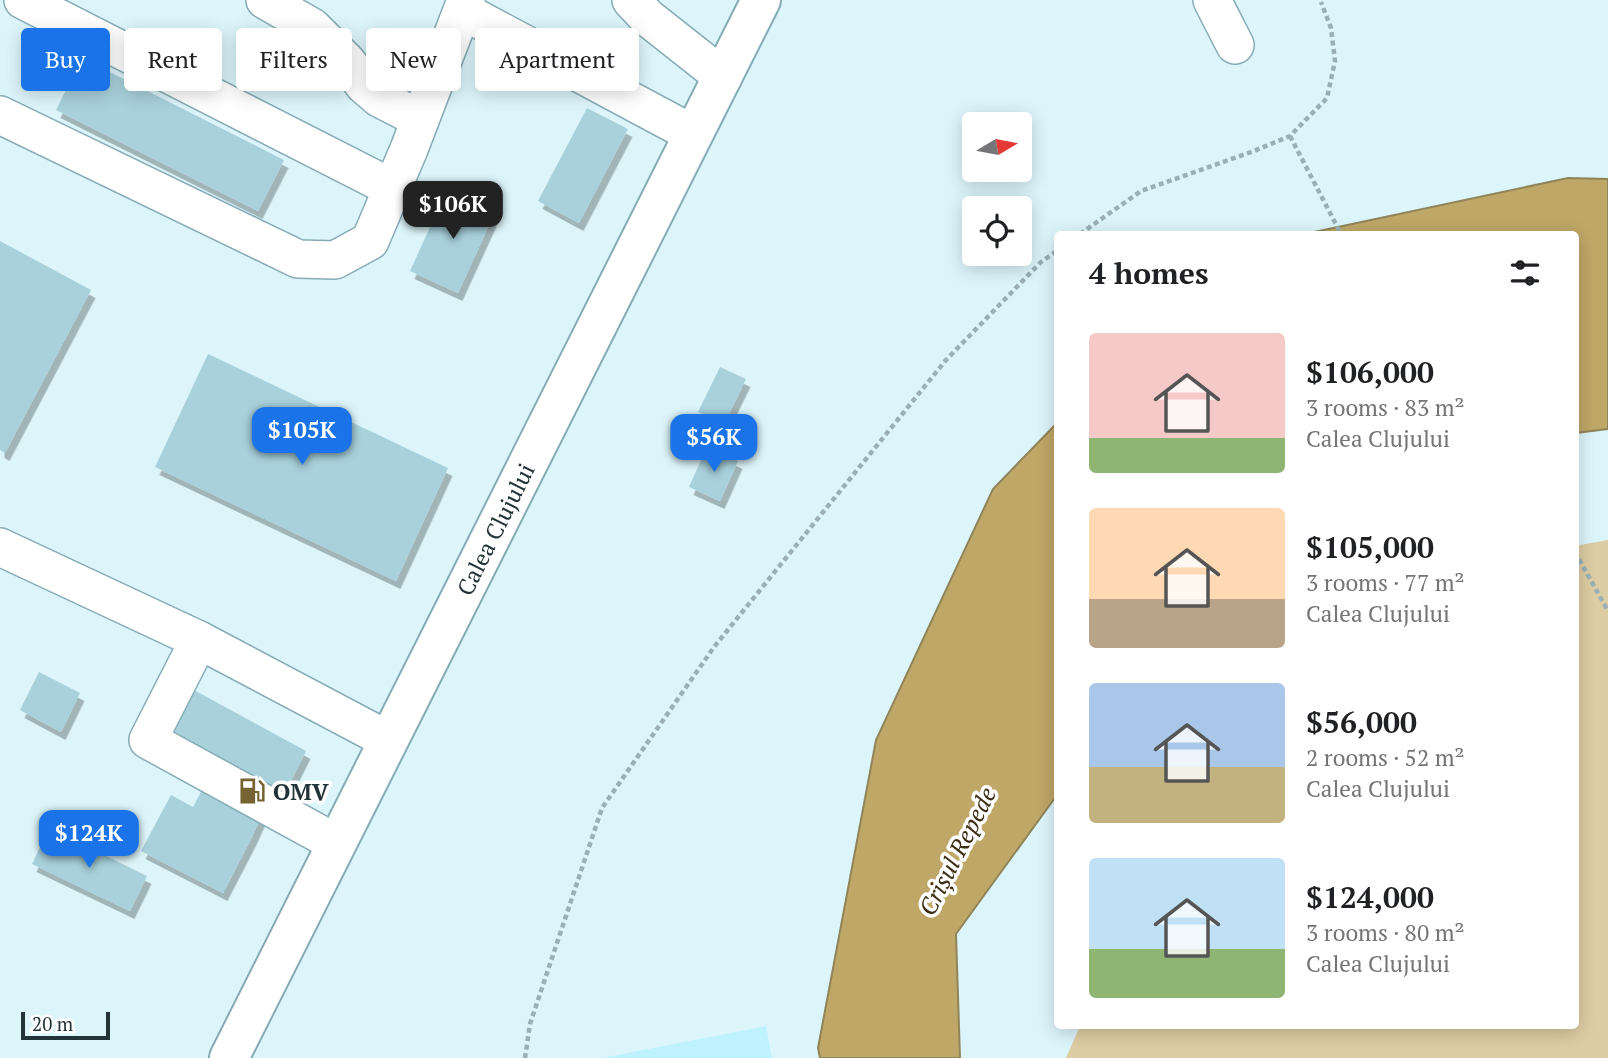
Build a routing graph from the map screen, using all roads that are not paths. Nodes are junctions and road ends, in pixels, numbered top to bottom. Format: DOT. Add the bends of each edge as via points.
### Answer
graph roads {
  1 [pos="23,0"];
  2 [pos="265,0"];
  3 [pos="761,0"];
  4 [pos="1212,0"];
  5 [pos="640,4"];
  6 [pos="464,5"];
  7 [pos="1235,45"];
  8 [pos="723,77"];
  9 [pos="0,115"];
  10 [pos="421,119"];
  11 [pos="693,134"];
  12 [pos="392,188"];
  13 [pos="0,547"];
  14 [pos="199,640"];
  15 [pos="388,740"];
  16 [pos="336,843"];
  17 [pos="229,1058"];
  1 -- 12 [label="lane"];
  2 -- 10 [label="lane" via="312,27 379,98"];
  3 -- 8 [label="main road, Calea Clujului"];
  4 -- 7 [label="lane"];
  5 -- 8 [label="lane"];
  6 -- 10 [label="lane"];
  6 -- 11 [label="lane"];
  8 -- 11 [label="main road, Calea Clujului"];
  9 -- 12 [label="lane" via="298,259 335,260 370,241"];
  10 -- 12 [label="lane"];
  11 -- 15 [label="main road, Calea Clujului"];
  13 -- 14 [label="lane"];
  14 -- 15 [label="lane"];
  14 -- 16 [label="lane" via="148,740"];
  15 -- 16 [label="main road, Calea Clujului"];
  16 -- 17 [label="main road, Calea Clujului"];
}
